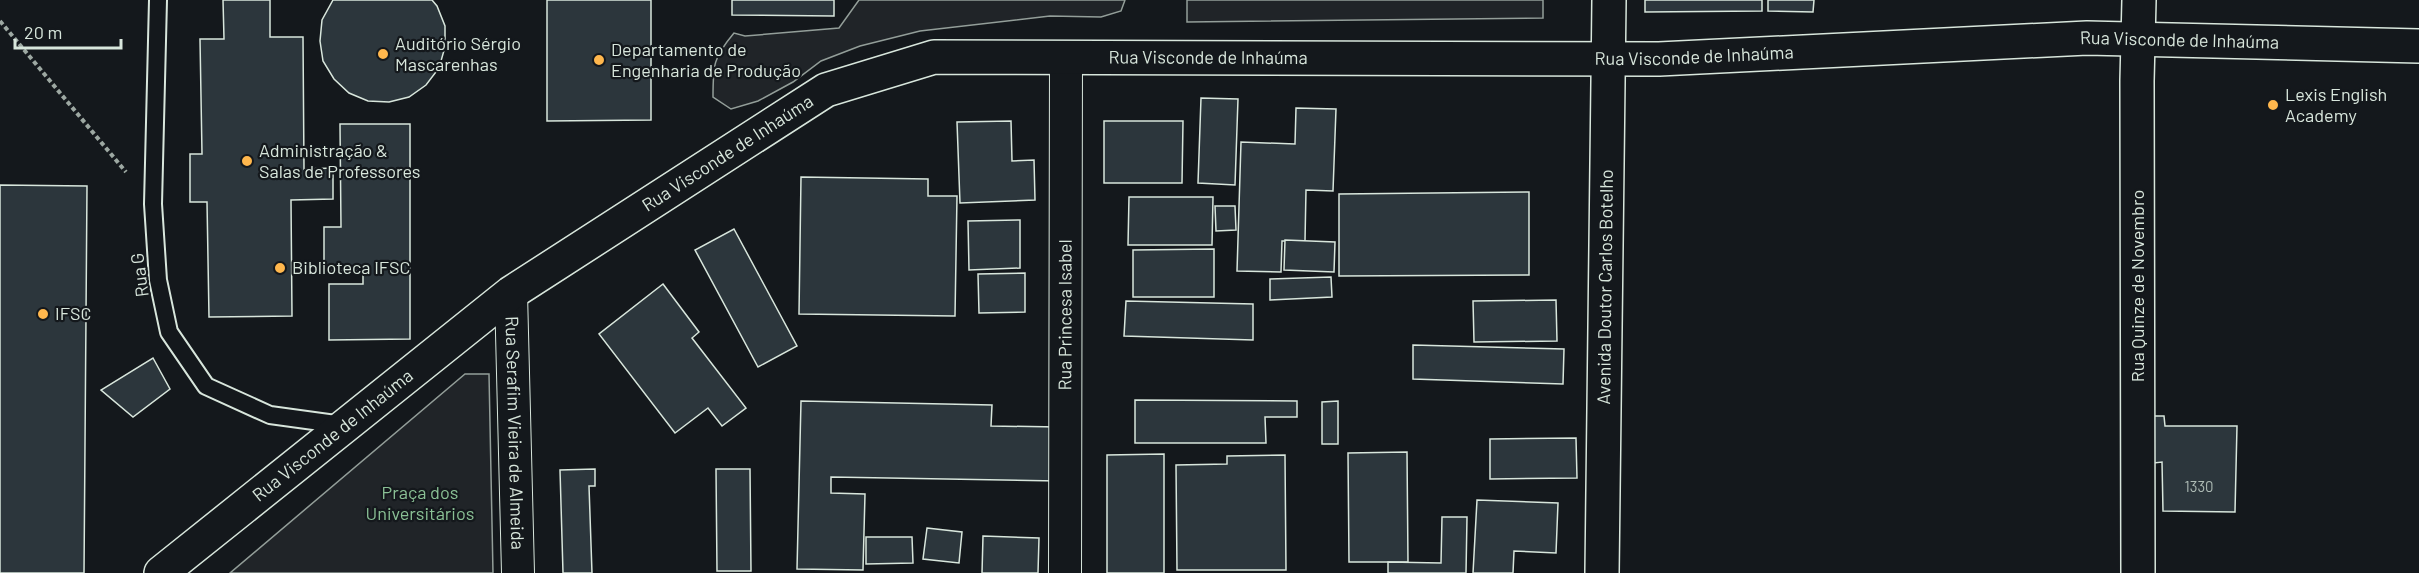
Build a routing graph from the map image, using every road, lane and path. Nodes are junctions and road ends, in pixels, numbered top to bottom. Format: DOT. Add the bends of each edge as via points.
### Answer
graph roads {
  1 [pos="158,0"];
  2 [pos="1609,0"];
  3 [pos="2139,0"];
  4 [pos="0,21"];
  5 [pos="2137,39"];
  6 [pos="2419,46"];
  7 [pos="1066,57"];
  8 [pos="1608,58"];
  9 [pos="153,204"];
  10 [pos="511,293"];
  11 [pos="347,426"];
  12 [pos="161,573"];
  13 [pos="518,573"];
  14 [pos="1065,573"];
  15 [pos="1602,573"];
  16 [pos="2138,573"];
  1 -- 9 [label="lane, Rua G"];
  2 -- 8 [label="main road, Avenida Doutor Carlos Botelho"];
  3 -- 5 [label="main road, Rua Quinze de Novembro"];
  4 -- 9 [label="path"];
  5 -- 6 [label="main road, Rua Visconde de Inhaúma"];
  5 -- 8 [label="main road, Rua Visconde de Inhaúma"];
  5 -- 16 [label="main road, Rua Quinze de Novembro"];
  7 -- 8 [label="main road, Rua Visconde de Inhaúma"];
  7 -- 10 [label="main road, Rua Visconde de Inhaúma" via="934,57 826,90"];
  7 -- 14 [label="street, Rua Princesa Isabel"];
  8 -- 15 [label="main road, Avenida Doutor Carlos Botelho"];
  9 -- 11 [label="lane, Rua G" via="158,280 168,332 206,386 270,415"];
  10 -- 11 [label="main road, Rua Visconde de Inhaúma"];
  10 -- 13 [label="street, Rua Serafim Vieira de Almeida"];
  11 -- 12 [label="main road, Rua Visconde de Inhaúma"];
}
